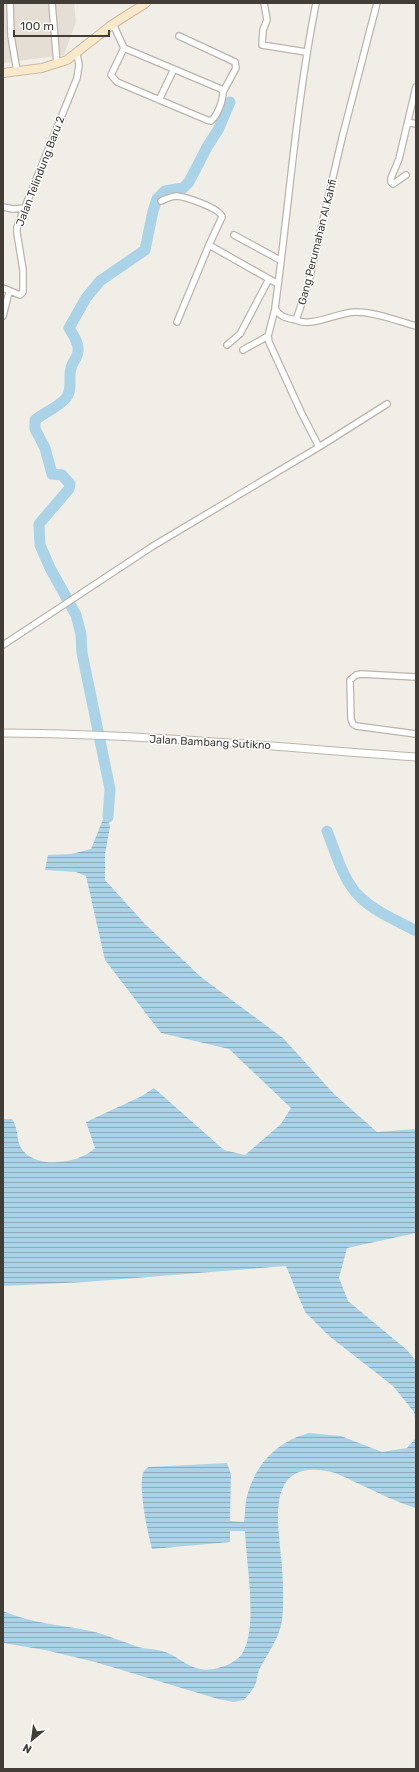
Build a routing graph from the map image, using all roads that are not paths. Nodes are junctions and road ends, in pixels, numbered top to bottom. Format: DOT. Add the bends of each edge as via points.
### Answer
graph roads {
  1 [pos="10,3"];
  2 [pos="52,3"];
  3 [pos="144,3"];
  4 [pos="264,3"];
  5 [pos="316,3"];
  6 [pos="377,3"];
  7 [pos="113,24"];
  8 [pos="179,36"];
  9 [pos="124,48"];
  10 [pos="306,52"];
  11 [pos="77,54"];
  12 [pos="58,64"];
  13 [pos="174,69"];
  14 [pos="17,71"];
  15 [pos="3,73"];
  16 [pos="416,87"];
  17 [pos="223,92"];
  18 [pos="160,100"];
  19 [pos="408,122"];
  20 [pos="416,124"];
  21 [pos="406,176"];
  22 [pos="161,201"];
  23 [pos="3,207"];
  24 [pos="25,208"];
  25 [pos="234,235"];
  26 [pos="208,245"];
  27 [pos="280,260"];
  28 [pos="270,279"];
  29 [pos="278,284"];
  30 [pos="3,288"];
  31 [pos="9,292"];
  32 [pos="275,308"];
  33 [pos="3,316"];
  34 [pos="296,320"];
  35 [pos="177,322"];
  36 [pos="416,326"];
  37 [pos="268,336"];
  38 [pos="227,345"];
  39 [pos="243,350"];
  40 [pos="387,404"];
  41 [pos="319,447"];
  42 [pos="3,645"];
  43 [pos="416,677"];
  44 [pos="3,733"];
  45 [pos="416,734"];
  46 [pos="416,757"];
  1 -- 14 [label="street" via="11,36"];
  2 -- 12 [label="street"];
  3 -- 7 [label="main road"];
  4 -- 10 [label="street" via="267,20 262,45"];
  5 -- 10 [label="street"];
  6 -- 34 [label="street, Gang Perumahan Al Kahfi" via="308,285"];
  7 -- 9 [label="street"];
  7 -- 11 [label="main road"];
  8 -- 17 [label="street" via="235,62 236,68"];
  9 -- 13 [label="street"];
  9 -- 18 [label="street" via="111,75 113,79"];
  10 -- 27 [label="street"];
  11 -- 12 [label="main road"];
  11 -- 24 [label="street, Jalan Telindung Baru 2" via="77,78"];
  12 -- 14 [label="main road"];
  13 -- 17 [label="street"];
  13 -- 18 [label="street"];
  14 -- 15 [label="main road"];
  16 -- 19 [label="street"];
  17 -- 18 [label="street" via="215,118 211,121"];
  19 -- 20 [label="street"];
  19 -- 21 [label="street" via="399,159 390,178 391,182 397,183"];
  22 -- 26 [label="street" via="178,196 220,212 222,217"];
  23 -- 24 [label="street"];
  24 -- 31 [label="street, Jalan Telindung Baru 2" via="17,233 24,289 20,295"];
  25 -- 27 [label="street"];
  26 -- 28 [label="street"];
  26 -- 35 [label="street"];
  27 -- 29 [label="street"];
  28 -- 29 [label="street"];
  28 -- 38 [label="street" via="240,334"];
  29 -- 32 [label="street"];
  30 -- 31 [label="street"];
  31 -- 33 [label="street"];
  32 -- 34 [label="street, Gang Perumahan Al Kahfi" via="283,317"];
  32 -- 37 [label="street"];
  34 -- 36 [label="street" via="309,322 357,312"];
  37 -- 39 [label="street"];
  37 -- 41 [label="street"];
  40 -- 41 [label="street"];
  41 -- 42 [label="street" via="153,546"];
  43 -- 45 [label="street" via="356,675 350,680 350,719 356,726"];
  44 -- 46 [label="street, Jalan Bambang Sutikno" via="91,735"];
}
